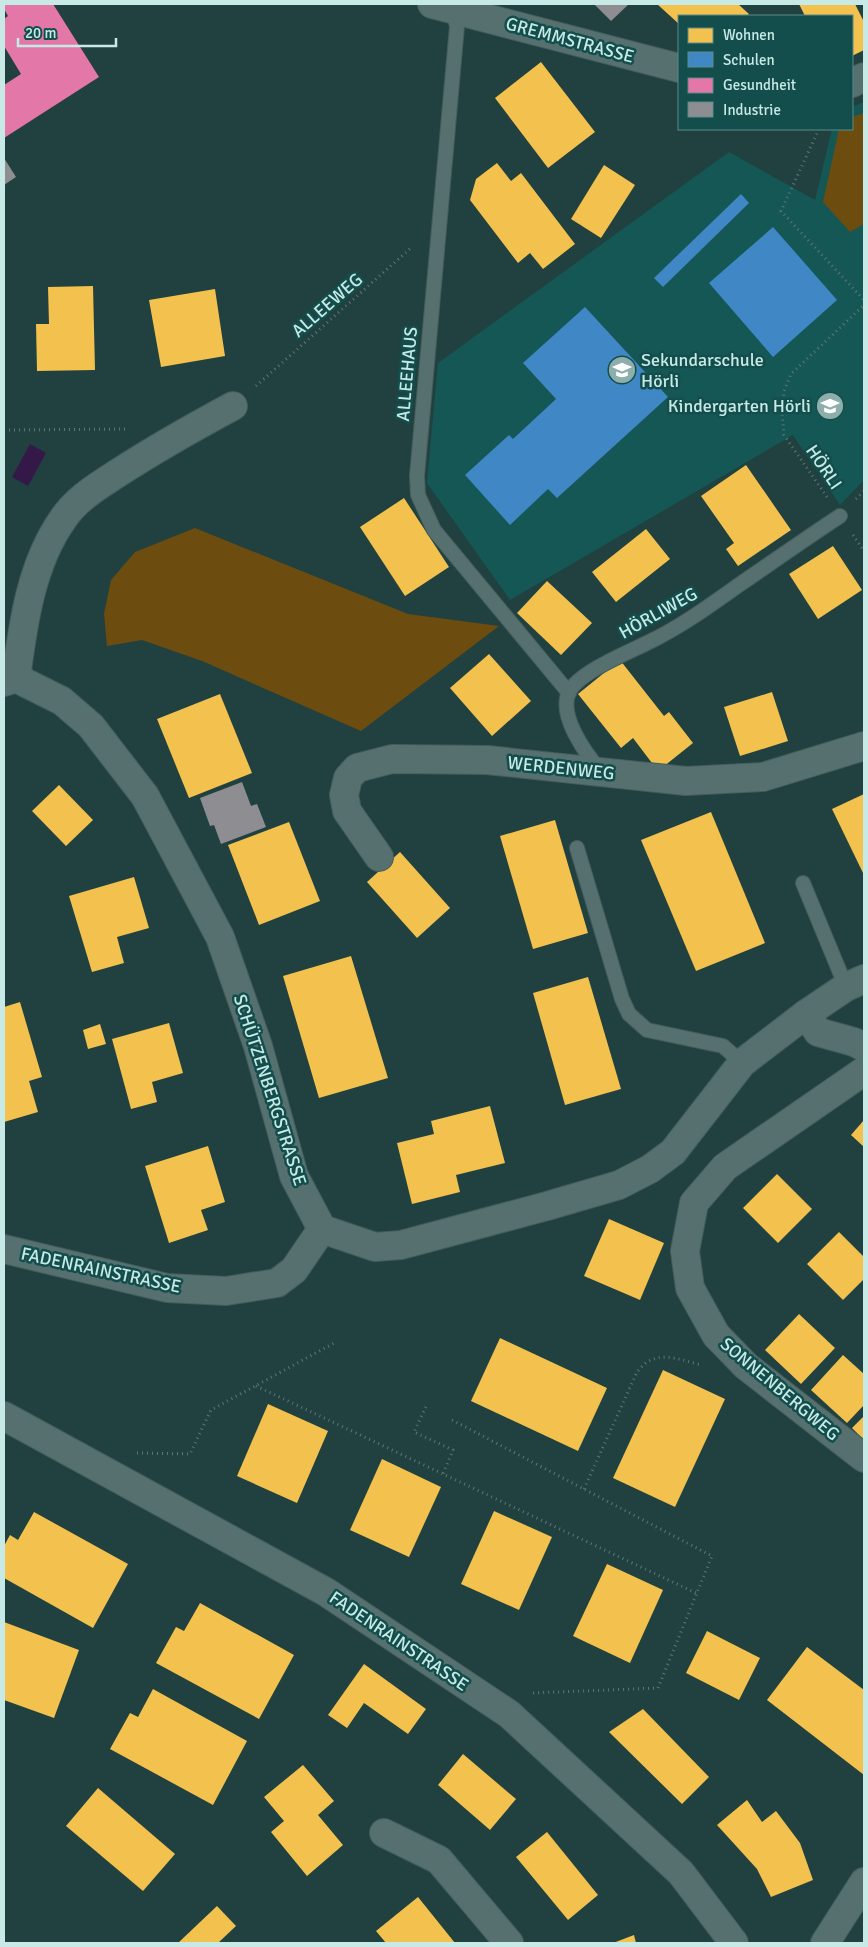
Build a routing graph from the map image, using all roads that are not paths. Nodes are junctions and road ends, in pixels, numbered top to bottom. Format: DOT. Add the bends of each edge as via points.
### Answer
graph roads {
  1 [pos="442,6"];
  2 [pos="678,68"];
  3 [pos="233,406"];
  4 [pos="840,516"];
  5 [pos="10,680"];
  6 [pos="568,693"];
  7 [pos="864,746"];
  8 [pos="602,772"];
  9 [pos="577,848"];
  10 [pos="379,856"];
  11 [pos="802,883"];
  12 [pos="855,983"];
  13 [pos="806,1014"];
  14 [pos="864,1047"];
  15 [pos="742,1063"];
  16 [pos="864,1070"];
  17 [pos="322,1229"];
  18 [pos="4,1249"];
  19 [pos="4,1416"];
  20 [pos="864,1458"];
  21 [pos="384,1833"];
  22 [pos="864,1882"];
  23 [pos="510,1943"];
  24 [pos="734,1943"];
  25 [pos="824,1943"];
  1 -- 2 [label="street, GREMMSTRASSE"];
  1 -- 6 [label="lane, ALLEEHAUS" via="457,26 417,476 418,495 434,530"];
  3 -- 5 [label="street" via="160,446 89,492 63,517 45,548"];
  4 -- 6 [label="lane, HÖRLIWEG" via="686,622 577,681"];
  5 -- 17 [label="street, SCHÜTZENBERGSTRASSE" via="62,700 91,726 145,796 220,937 258,1046 294,1176"];
  6 -- 8 [label="lane" via="570,722 578,742"];
  7 -- 8 [label="street, WERDENWEG" via="763,777 686,781"];
  8 -- 10 [label="street, WERDENWEG" via="487,760 392,759 357,768 348,778 344,795 347,811"];
  9 -- 15 [label="lane" via="629,1014 647,1030 723,1046"];
  11 -- 12 [label="lane"];
  12 -- 13 [label="street"];
  13 -- 14 [label="street" via="818,1032"];
  13 -- 15 [label="street"];
  15 -- 17 [label="street" via="673,1152 650,1169 619,1185 402,1245 375,1247"];
  16 -- 20 [label="street, SONNENBERGWEG" via="725,1167 694,1204 685,1251 690,1288 716,1335 746,1366"];
  17 -- 18 [label="street, FADENRAINSTRASSE" via="294,1270 277,1283 226,1291 167,1288"];
  19 -- 24 [label="street, FADENRAINSTRASSE" via="326,1592 509,1714 681,1873"];
  21 -- 23 [label="street" via="439,1860"];
  22 -- 25 [label="street"];
}
